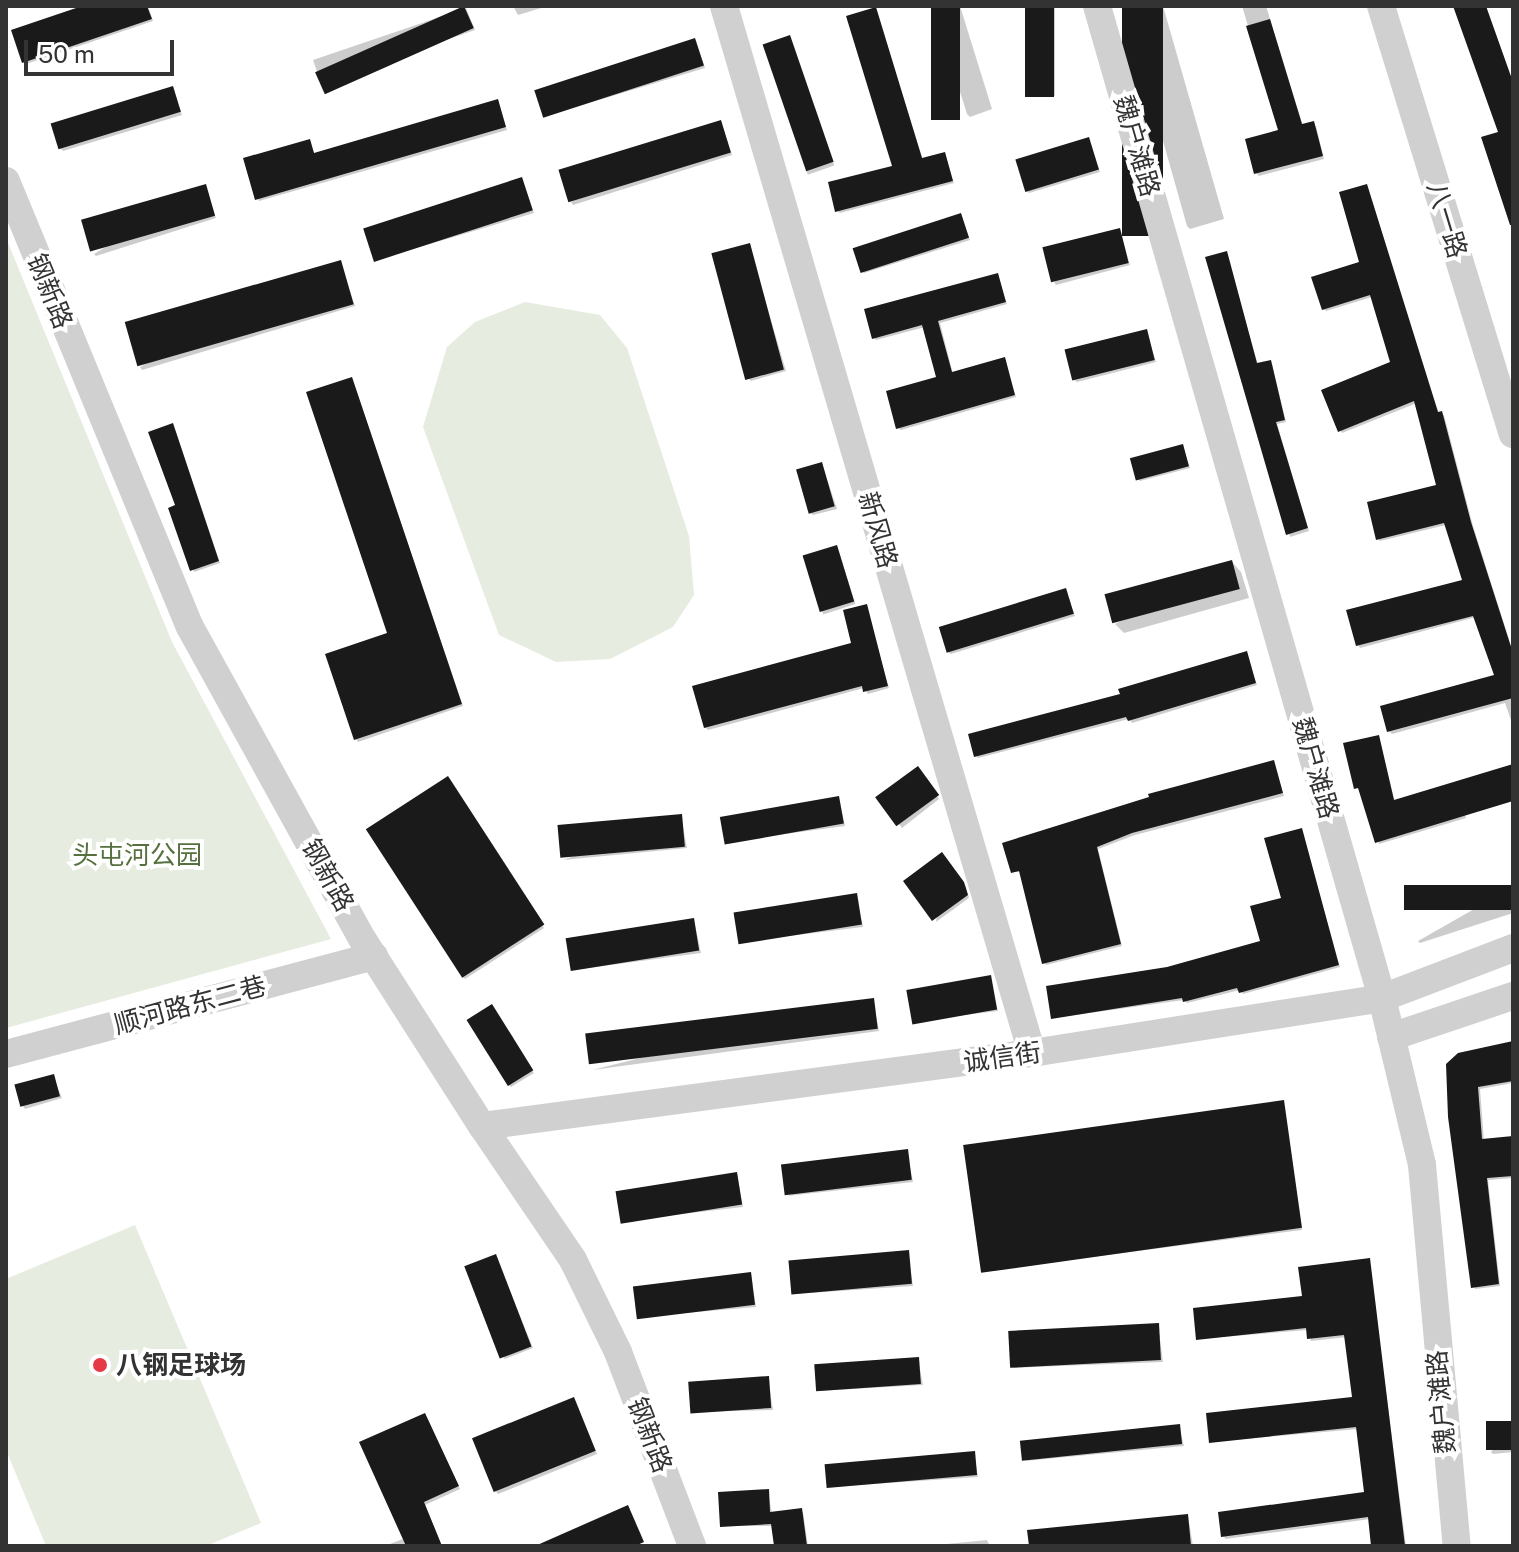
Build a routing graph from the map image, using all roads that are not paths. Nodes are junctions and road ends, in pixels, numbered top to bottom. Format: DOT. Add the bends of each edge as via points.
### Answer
graph roads {
  1 [pos="724,6"];
  2 [pos="1097,6"];
  3 [pos="1381,6"];
  4 [pos="6,181"];
  5 [pos="1513,434"];
  6 [pos="1513,948"];
  7 [pos="374,956"];
  8 [pos="1513,996"];
  9 [pos="1382,998"];
  10 [pos="1391,1037"];
  11 [pos="1032,1053"];
  12 [pos="6,1054"];
  13 [pos="482,1126"];
  14 [pos="692,1546"];
  15 [pos="1457,1546"];
  1 -- 11 [label="street, 新风路"];
  2 -- 9 [label="street, 魏户滩路"];
  3 -- 5 [label="street, 八一路"];
  4 -- 7 [label="street, 钢新路" via="190,627"];
  6 -- 9 [label="street, 诚信街"];
  7 -- 12 [label="street, 顺河路东二巷"];
  7 -- 13 [label="street, 钢新路"];
  8 -- 10 [label="street"];
  9 -- 10 [label="street, 魏户滩路"];
  9 -- 11 [label="street, 诚信街"];
  10 -- 15 [label="street, 魏户滩路" via="1422,1165"];
  11 -- 13 [label="street, 诚信街"];
  13 -- 14 [label="street, 钢新路" via="573,1260 618,1352"];
}
